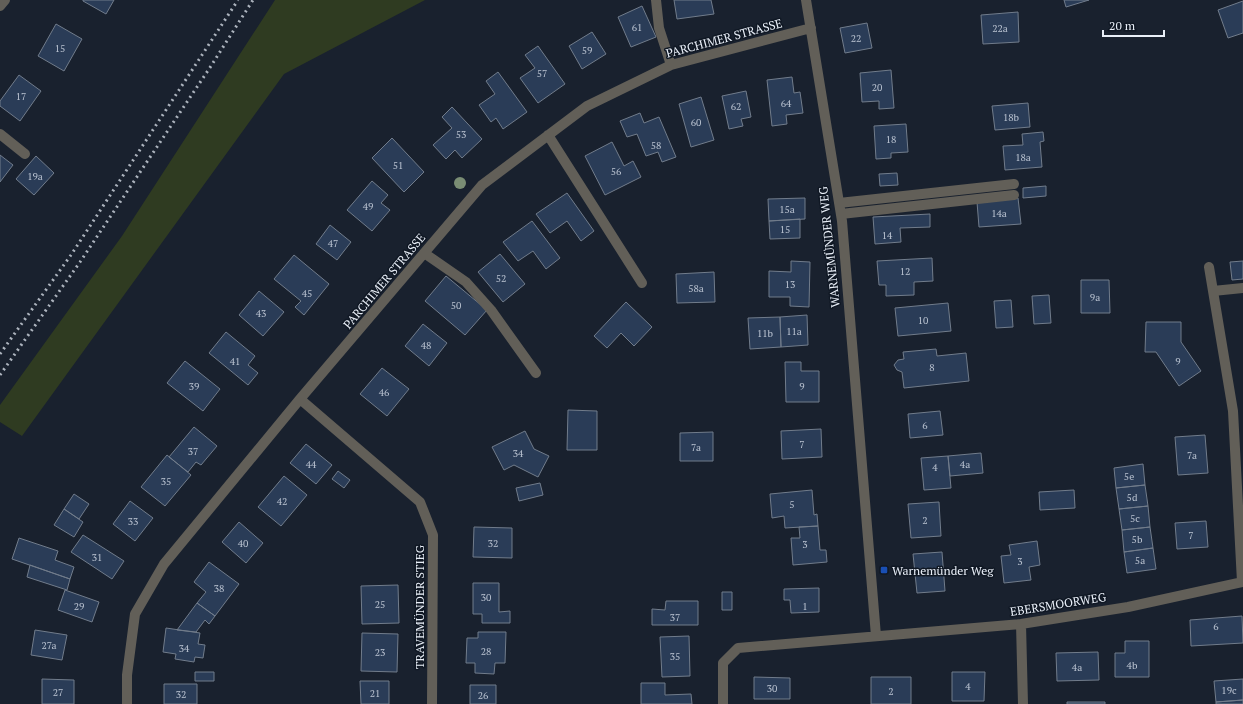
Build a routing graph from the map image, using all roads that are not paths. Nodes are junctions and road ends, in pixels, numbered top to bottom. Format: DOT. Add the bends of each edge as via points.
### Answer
graph roads {
  1 [pos="5,0"];
  2 [pos="656,0"];
  3 [pos="806,0"];
  4 [pos="0,6"];
  5 [pos="811,28"];
  6 [pos="671,64"];
  7 [pos="0,134"];
  8 [pos="548,135"];
  9 [pos="25,154"];
  10 [pos="1014,184"];
  11 [pos="1014,195"];
  12 [pos="839,203"];
  13 [pos="841,214"];
  14 [pos="424,253"];
  15 [pos="1209,266"];
  16 [pos="642,283"];
  17 [pos="1243,288"];
  18 [pos="1213,291"];
  19 [pos="536,373"];
  20 [pos="300,399"];
  21 [pos="1242,582"];
  22 [pos="1021,624"];
  23 [pos="876,636"];
  24 [pos="127,704"];
  25 [pos="432,704"];
  26 [pos="723,704"];
  27 [pos="1023,704"];
  1 -- 4 [label="street"];
  2 -- 6 [label="street" via="659,28"];
  3 -- 5 [label="street, WARNEMÜNDER WEG"];
  5 -- 6 [label="street, PARCHIMER STRASSE"];
  5 -- 12 [label="street, WARNEMÜNDER WEG"];
  6 -- 8 [label="street, PARCHIMER STRASSE" via="587,106"];
  7 -- 9 [label="street"];
  8 -- 14 [label="street, PARCHIMER STRASSE" via="482,185"];
  8 -- 16 [label="street"];
  10 -- 12 [label="street"];
  11 -- 13 [label="street"];
  12 -- 13 [label="street, WARNEMÜNDER WEG"];
  13 -- 23 [label="street, WARNEMÜNDER WEG"];
  14 -- 19 [label="street" via="466,282 491,310"];
  14 -- 20 [label="street, PARCHIMER STRASSE"];
  15 -- 18 [label="street, EBERSMOORWEG"];
  17 -- 18 [label="street"];
  18 -- 21 [label="street, EBERSMOORWEG" via="1233,411"];
  20 -- 24 [label="street, PARCHIMER STRASSE" via="164,564 135,614 127,675"];
  20 -- 25 [label="street, TRAVEMÜNDER STIEG" via="420,502 432,535"];
  21 -- 22 [label="street, EBERSMOORWEG" via="1128,607"];
  22 -- 23 [label="street, EBERSMOORWEG"];
  22 -- 27 [label="street"];
  23 -- 26 [label="street, EBERSMOORWEG" via="738,648 723,663"];
}
